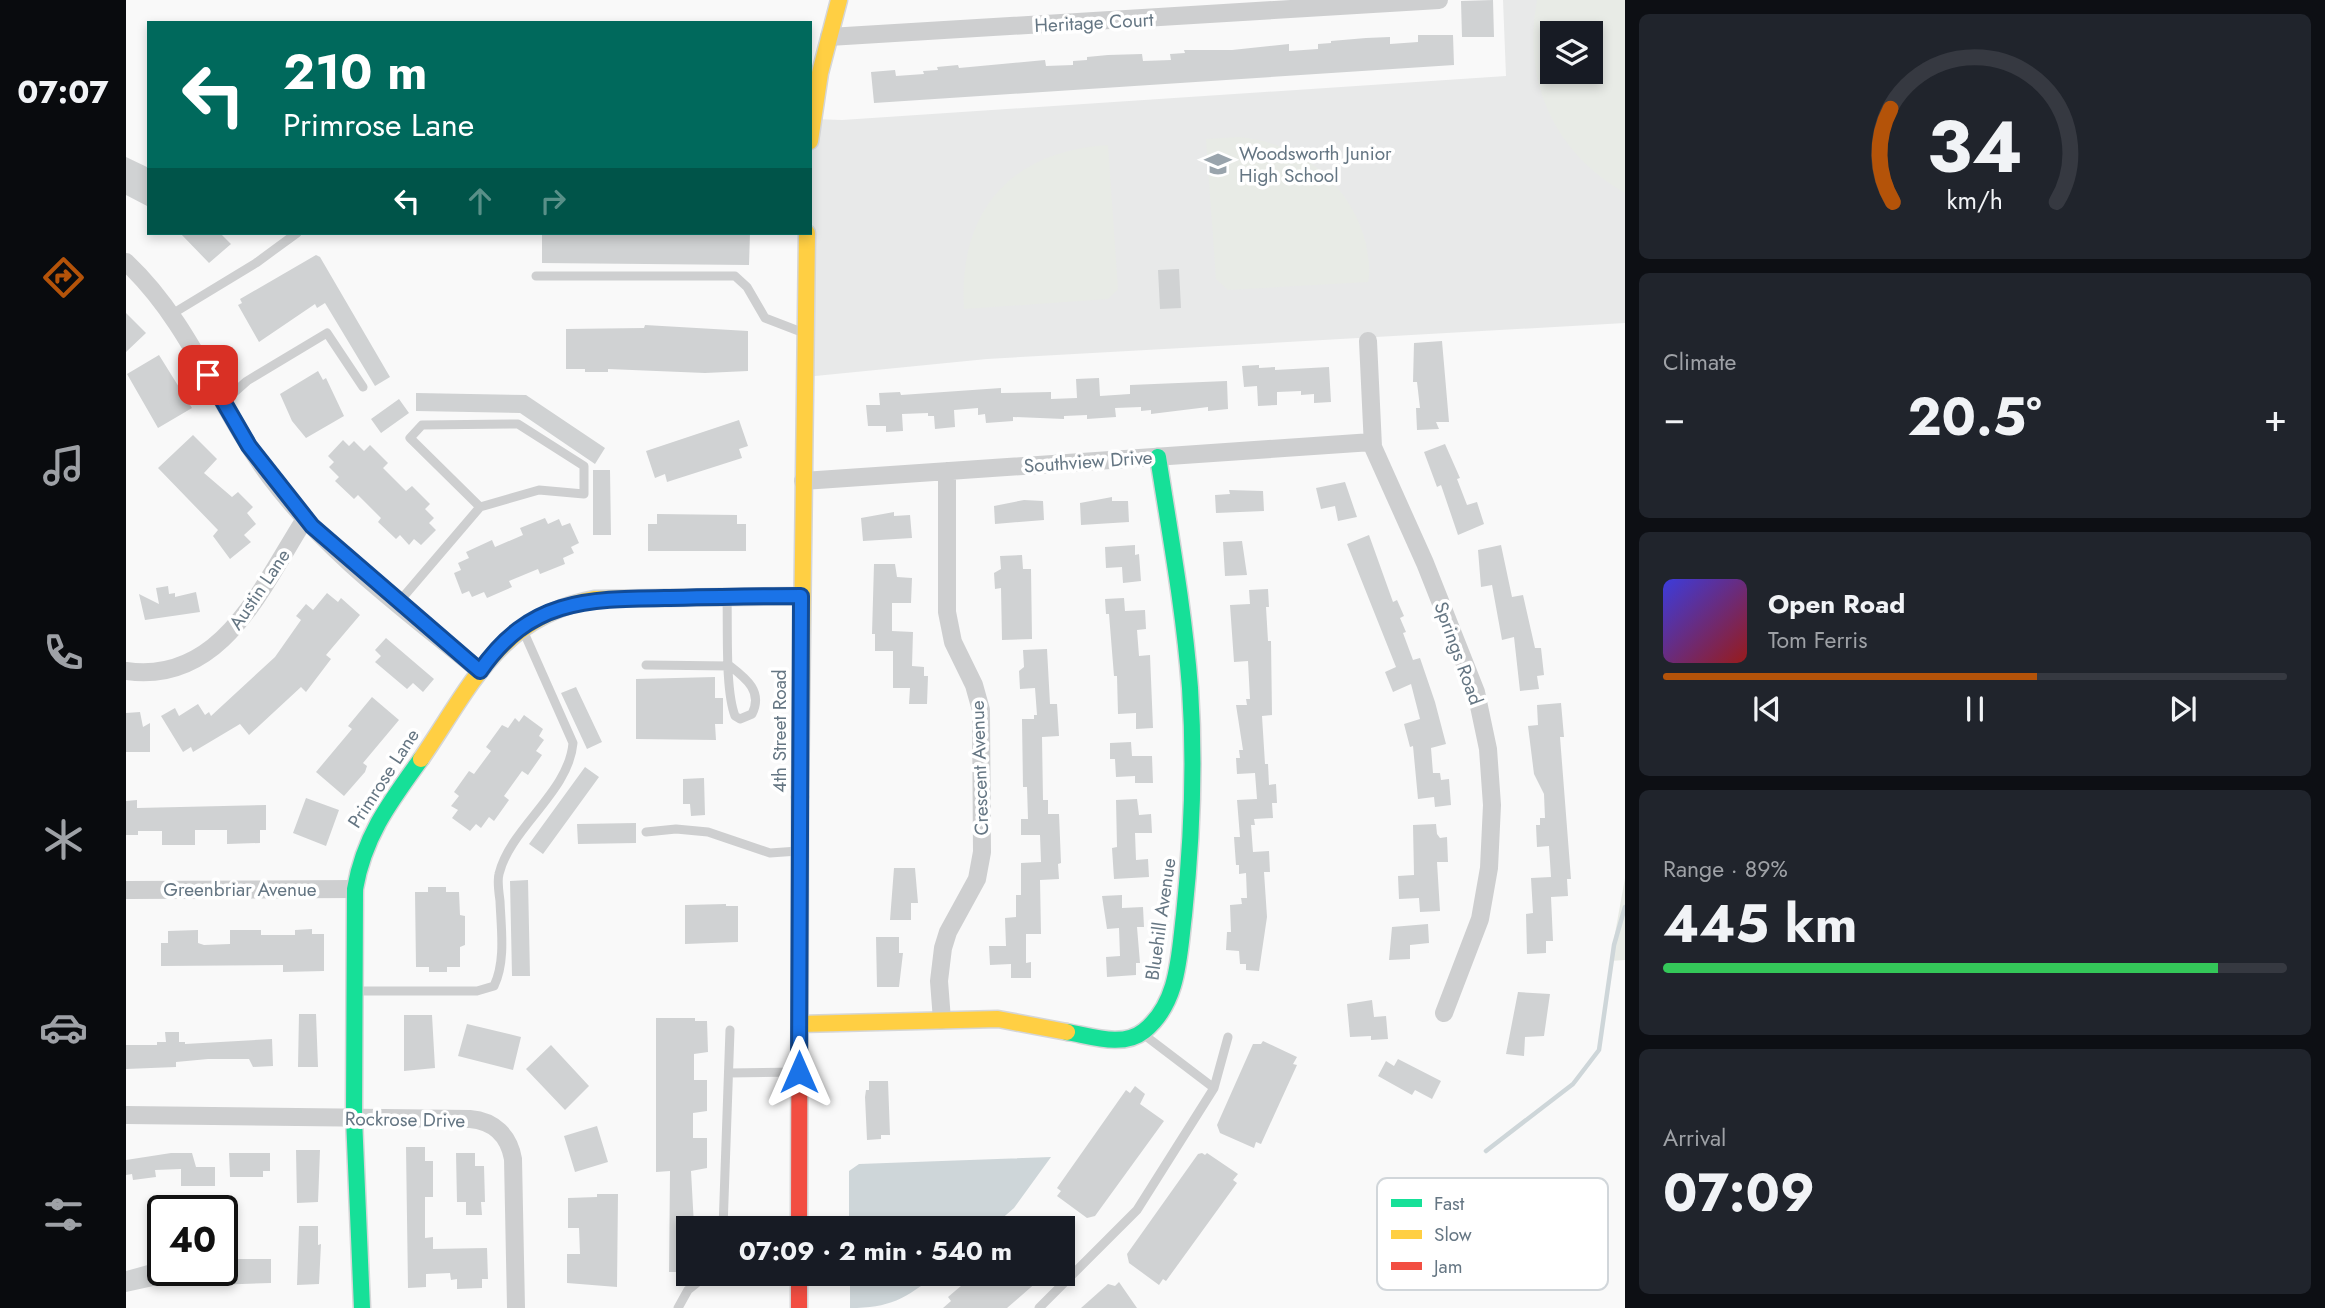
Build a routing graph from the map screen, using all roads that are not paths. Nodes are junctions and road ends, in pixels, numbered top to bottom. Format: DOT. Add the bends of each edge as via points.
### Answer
graph roads {
  1 [pos="839,0"];
  2 [pos="1439,0"];
  3 [pos="829,37"];
  4 [pos="812,128"];
  5 [pos="294,235"];
  6 [pos="807,235"];
  7 [pos="126,262"];
  8 [pos="536,276"];
  9 [pos="172,314"];
  10 [pos="806,334"];
  11 [pos="1368,341"];
  12 [pos="363,387"];
  13 [pos="222,403"];
  14 [pos="1373,442"];
  15 [pos="1158,457"];
  16 [pos="947,471"];
  17 [pos="803,481"];
  18 [pos="480,507"];
  19 [pos="305,519"];
  20 [pos="801,596"];
  21 [pos="726,597"];
  22 [pos="398,603"];
  23 [pos="521,626"];
  24 [pos="646,665"];
  25 [pos="730,666"];
  26 [pos="126,671"];
  27 [pos="480,671"];
  28 [pos="646,832"];
  29 [pos="800,851"];
  30 [pos="355,889"];
  31 [pos="126,890"];
  32 [pos="355,991"];
  33 [pos="1444,1013"];
  34 [pos="942,1020"];
  35 [pos="800,1024"];
  36 [pos="730,1030"];
  37 [pos="1142,1033"];
  38 [pos="1228,1037"];
  39 [pos="799,1072"];
  40 [pos="729,1073"];
  41 [pos="1214,1088"];
  42 [pos="126,1115"];
  43 [pos="354,1118"];
  44 [pos="723,1216"];
  45 [pos="799,1216"];
  46 [pos="693,1286"];
  47 [pos="799,1286"];
  48 [pos="362,1308"];
  49 [pos="516,1308"];
  50 [pos="678,1308"];
  51 [pos="799,1308"];
  52 [pos="1039,1308"];
  1 -- 3 [label="street"];
  2 -- 3 [label="street, Heritage Court"];
  3 -- 4 [label="street"];
  5 -- 9 [label="lane"];
  6 -- 10 [label="street, 4th Street Road"];
  7 -- 9 [label="street"];
  8 -- 10 [label="lane" via="735,276 765,318"];
  9 -- 13 [label="street"];
  10 -- 17 [label="street, 4th Street Road"];
  11 -- 14 [label="street, Springs Road"];
  12 -- 13 [label="lane" via="327,333 247,381"];
  13 -- 19 [label="street" via="266,471"];
  14 -- 15 [label="street, Southview Drive"];
  14 -- 33 [label="street, Springs Road" via="1476,692 1488,749 1492,804 1489,868 1480,919"];
  15 -- 16 [label="street, Southview Drive"];
  15 -- 37 [label="street, Bluehill Avenue" via="1187,653 1192,807 1176,984"];
  16 -- 17 [label="street, Southview Drive"];
  16 -- 34 [label="street, Crescent Avenue" via="947,612 953,642 981,710 982,852 977,879 943,948 939,981"];
  17 -- 20 [label="street, 4th Street Road"];
  18 -- 18 [label="lane" via="539,490 584,494 584,466 518,424 422,425 410,438"];
  18 -- 22 [label="lane"];
  19 -- 22 [label="street"];
  19 -- 26 [label="street, Austin Lane" via="241,619 219,645 176,668"];
  20 -- 21 [label="street, Primrose Lane"];
  20 -- 29 [label="street, 4th Street Road"];
  21 -- 23 [label="street, Primrose Lane" via="584,601 558,607"];
  21 -- 25 [label="lane"];
  22 -- 27 [label="street"];
  23 -- 27 [label="street, Primrose Lane"];
  23 -- 32 [label="lane" via="573,743 572,763 498,874 500,973 494,986 477,991"];
  24 -- 25 [label="lane"];
  25 -- 25 [label="lane" via="732,709 735,716 746,719 757,705 757,697 747,679"];
  27 -- 30 [label="street, Primrose Lane" via="372,829 360,858"];
  28 -- 29 [label="lane" via="708,832 771,853"];
  29 -- 35 [label="street, 4th Street Road"];
  30 -- 31 [label="street, Greenbriar Avenue"];
  30 -- 32 [label="street, Primrose Lane"];
  32 -- 43 [label="street, Primrose Lane"];
  34 -- 35 [label="street"];
  34 -- 37 [label="street" via="998,1019 1116,1041"];
  35 -- 39 [label="street, 4th Street Road"];
  36 -- 40 [label="lane"];
  37 -- 41 [label="lane"];
  38 -- 41 [label="lane"];
  39 -- 40 [label="lane"];
  39 -- 45 [label="street, 4th Street Road"];
  40 -- 44 [label="lane"];
  41 -- 52 [label="lane" via="1137,1210"];
  42 -- 43 [label="street, Rockrose Drive"];
  43 -- 48 [label="street, Primrose Lane"];
  43 -- 49 [label="street, Rockrose Drive" via="474,1119 503,1135 513,1159"];
  46 -- 50 [label="lane"];
  47 -- 51 [label="street"];
}
